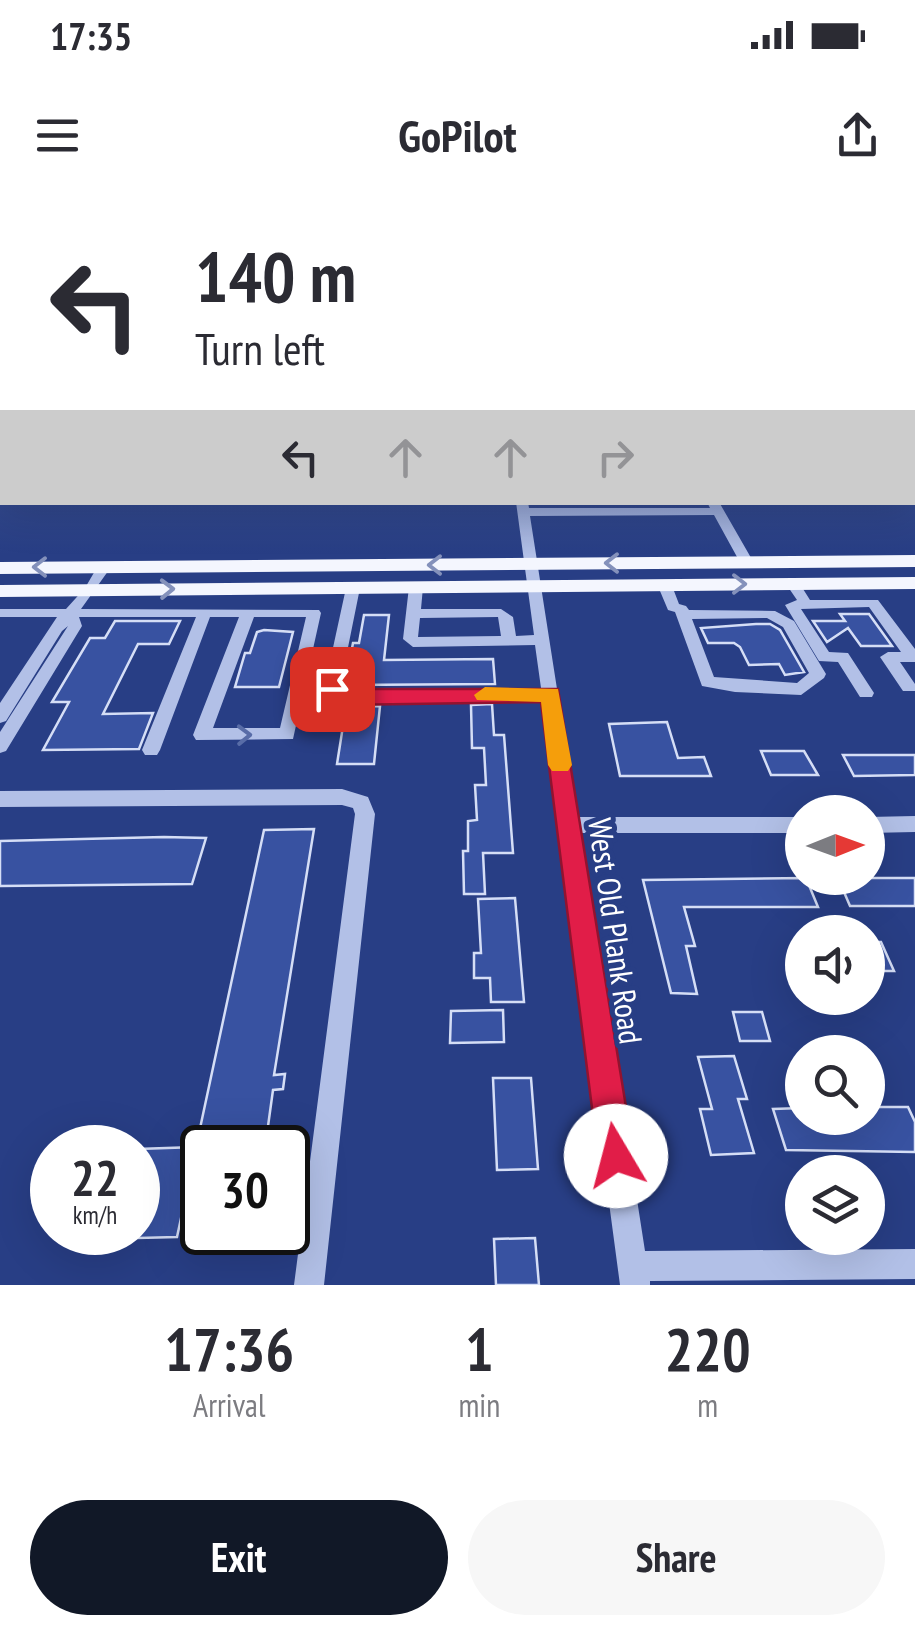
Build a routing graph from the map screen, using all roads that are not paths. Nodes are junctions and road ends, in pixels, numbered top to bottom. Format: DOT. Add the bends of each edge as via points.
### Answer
graph roads {
  1 [pos="523,507"];
  2 [pos="715,507"];
  3 [pos="915,561"];
  4 [pos="748,562"];
  5 [pos="780,562"];
  6 [pos="104,567"];
  7 [pos="0,568"];
  8 [pos="534,575"];
  9 [pos="915,583"];
  10 [pos="793,584"];
  11 [pos="670,586"];
  12 [pos="416,587"];
  13 [pos="276,588"];
  14 [pos="304,588"];
  15 [pos="354,588"];
  16 [pos="90,590"];
  17 [pos="0,591"];
  18 [pos="874,593"];
  19 [pos="806,604"];
  20 [pos="682,612"];
  21 [pos="70,613"];
  22 [pos="205,613"];
  23 [pos="268,613"];
  24 [pos="294,613"];
  25 [pos="0,614"];
  26 [pos="248,614"];
  27 [pos="413,614"];
  28 [pos="509,640"];
  29 [pos="544,640"];
  30 [pos="40,684"];
  31 [pos="20,685"];
  32 [pos="909,688"];
  33 [pos="551,694"];
  34 [pos="866,694"];
  35 [pos="0,717"];
  36 [pos="0,746"];
  37 [pos="151,750"];
  38 [pos="0,799"];
  39 [pos="885,824"];
  40 [pos="915,824"];
  41 [pos="568,825"];
  42 [pos="785,825"];
  43 [pos="915,1264"];
  44 [pos="634,1276"];
  45 [pos="309,1285"];
  1 -- 2 [label="street"];
  1 -- 8 [label="street, West Old Plank Road"];
  2 -- 4 [label="street"];
  3 -- 5 [label="main road"];
  4 -- 5 [label="main road"];
  4 -- 8 [label="main road, one-way"];
  5 -- 10 [label="main road"];
  6 -- 7 [label="main road, one-way"];
  8 -- 6 [label="main road, one-way"];
  6 -- 16 [label="street"];
  8 -- 11 [label="main road"];
  8 -- 12 [label="main road"];
  8 -- 29 [label="street, West Old Plank Road"];
  9 -- 18 [label="main road"];
  11 -- 10 [label="main road, one-way"];
  10 -- 18 [label="main road" via="844,584"];
  10 -- 19 [label="street"];
  11 -- 20 [label="street" via="673,607"];
  12 -- 15 [label="main road"];
  12 -- 27 [label="street"];
  13 -- 14 [label="main road"];
  16 -- 13 [label="main road, one-way"];
  13 -- 23 [label="street"];
  14 -- 15 [label="main road"];
  14 -- 24 [label="street"];
  15 -- 33 [label="street" via="332,689 341,697"];
  16 -- 17 [label="main road"];
  16 -- 21 [label="street"];
  18 -- 19 [label="street"];
  18 -- 32 [label="street" via="913,657 888,657"];
  19 -- 34 [label="street" via="792,604 824,658 843,657"];
  20 -- 20 [label="street" via="770,614 789,624 818,674 801,689 708,682"];
  21 -- 22 [label="street"];
  21 -- 25 [label="street"];
  21 -- 30 [label="street" via="75,626"];
  21 -- 31 [label="street"];
  22 -- 26 [label="street"];
  22 -- 37 [label="street"];
  23 -- 24 [label="street"];
  23 -- 26 [label="street"];
  26 -- 24 [label="street, one-way" via="202,735 287,734 314,613"];
  27 -- 28 [label="street" via="501,613"];
  27 -- 28 [label="street" via="413,642"];
  28 -- 29 [label="street"];
  29 -- 33 [label="street, West Old Plank Road"];
  30 -- 31 [label="street"];
  30 -- 36 [label="street"];
  31 -- 35 [label="street"];
  33 -- 41 [label="street, West Old Plank Road"];
  38 -- 45 [label="street" via="362,802"];
  39 -- 40 [label="street"];
  41 -- 42 [label="street"];
  41 -- 44 [label="street, West Old Plank Road"];
  43 -- 44 [label="street"];
}
